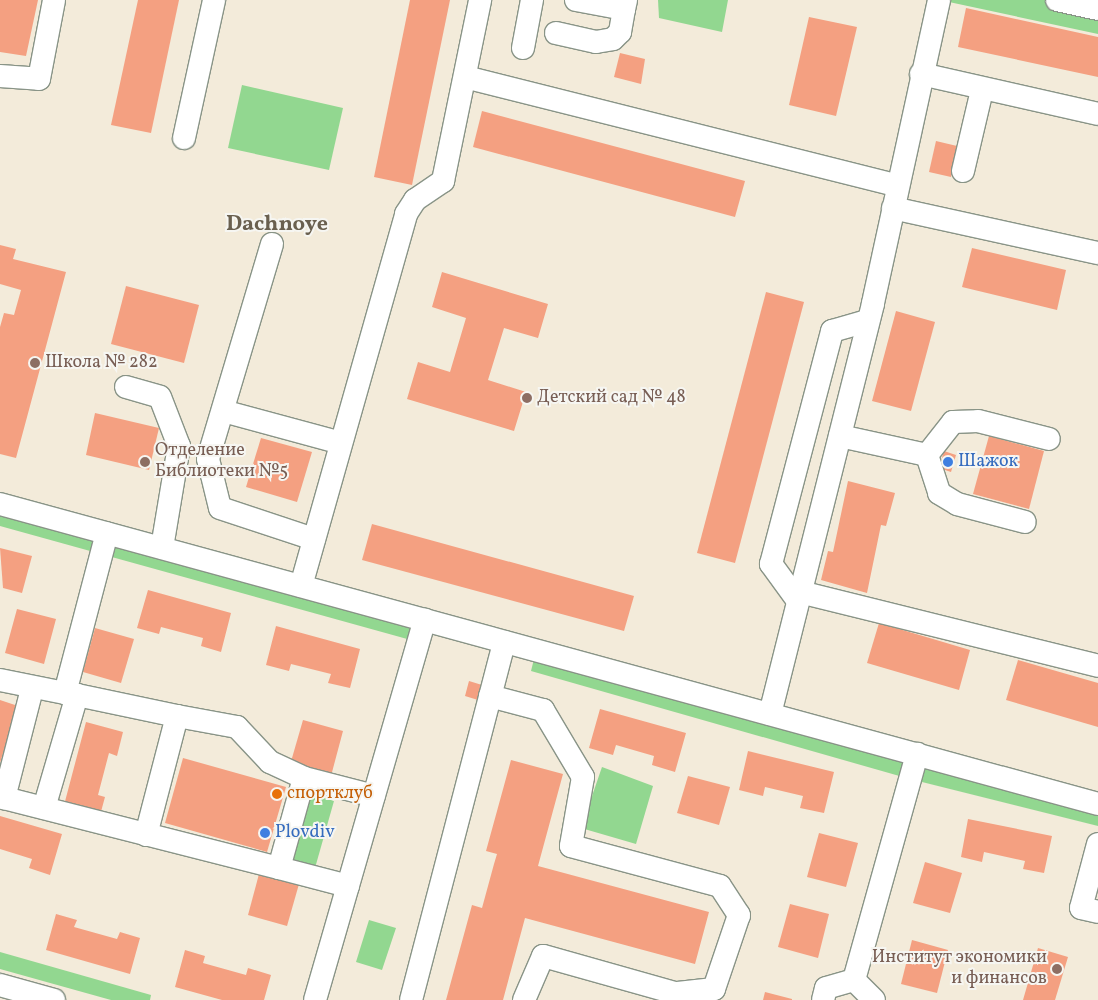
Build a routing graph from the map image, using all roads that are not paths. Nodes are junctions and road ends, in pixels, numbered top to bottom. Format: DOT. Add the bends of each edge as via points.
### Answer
graph roads {
  1 [pos="54,0"];
  2 [pos="214,0"];
  3 [pos="480,0"];
  4 [pos="532,0"];
  5 [pos="576,0"];
  6 [pos="939,0"];
  7 [pos="1057,0"];
  8 [pos="625,4"];
  9 [pos="1098,9"];
  10 [pos="556,33"];
  11 [pos="523,48"];
  12 [pos="921,74"];
  13 [pos="0,76"];
  14 [pos="465,77"];
  15 [pos="982,90"];
  16 [pos="1098,114"];
  17 [pos="184,138"];
  18 [pos="963,171"];
  19 [pos="896,185"];
  20 [pos="893,208"];
  21 [pos="272,244"];
  22 [pos="1098,253"];
  23 [pos="868,321"];
  24 [pos="126,387"];
  25 [pos="222,412"];
  26 [pos="840,436"];
  27 [pos="1049,439"];
  28 [pos="341,443"];
  29 [pos="927,455"];
  30 [pos="0,504"];
  31 [pos="1025,522"];
  32 [pos="108,533"];
  33 [pos="314,539"];
  34 [pos="162,548"];
  35 [pos="301,586"];
  36 [pos="799,596"];
  37 [pos="425,620"];
  38 [pos="504,642"];
  39 [pos="1098,666"];
  40 [pos="0,680"];
  41 [pos="32,689"];
  42 [pos="71,694"];
  43 [pos="490,696"];
  44 [pos="770,714"];
  45 [pos="177,716"];
  46 [pos="917,754"];
  47 [pos="304,778"];
  48 [pos="374,796"];
  49 [pos="1098,804"];
  50 [pos="44,808"];
  51 [pos="146,835"];
  52 [pos="1098,844"];
  53 [pos="279,868"];
  54 [pos="348,886"];
  55 [pos="1098,912"];
  56 [pos="854,980"];
  57 [pos="0,985"];
  58 [pos="54,1000"];
  59 [pos="315,1000"];
  60 [pos="411,1000"];
  61 [pos="524,1000"];
  62 [pos="822,1000"];
  63 [pos="874,1000"];
  1 -- 13 [label="street" via="39,79"];
  2 -- 17 [label="street"];
  3 -- 14 [label="street"];
  4 -- 11 [label="street"];
  5 -- 8 [label="street"];
  6 -- 12 [label="street"];
  7 -- 9 [label="street"];
  8 -- 10 [label="street" via="620,32 613,39 596,42"];
  12 -- 15 [label="street"];
  12 -- 19 [label="street"];
  14 -- 19 [label="street"];
  14 -- 28 [label="street" via="443,181 415,200 406,214"];
  15 -- 16 [label="street"];
  15 -- 18 [label="street"];
  19 -- 20 [label="street"];
  20 -- 22 [label="street"];
  20 -- 23 [label="street"];
  21 -- 25 [label="street"];
  23 -- 26 [label="street"];
  23 -- 36 [label="street" via="832,332 771,564"];
  24 -- 34 [label="street" via="160,397 179,446"];
  25 -- 28 [label="street"];
  25 -- 33 [label="street" via="208,459 220,508"];
  26 -- 29 [label="street"];
  26 -- 36 [label="street"];
  27 -- 29 [label="street" via="978,421 953,422"];
  28 -- 33 [label="street"];
  29 -- 31 [label="street" via="939,493 956,504"];
  30 -- 32 [label="street"];
  32 -- 34 [label="street"];
  32 -- 42 [label="street"];
  33 -- 35 [label="street"];
  34 -- 35 [label="street"];
  35 -- 37 [label="street"];
  36 -- 39 [label="street"];
  36 -- 44 [label="street"];
  37 -- 38 [label="street"];
  37 -- 48 [label="street"];
  38 -- 43 [label="street"];
  38 -- 44 [label="street"];
  40 -- 41 [label="street"];
  41 -- 42 [label="street"];
  41 -- 50 [label="street" via="4,798"];
  42 -- 45 [label="street"];
  42 -- 50 [label="street"];
  43 -- 60 [label="street"];
  43 -- 61 [label="street" via="543,710 583,777 571,846 720,886 739,915 714,989 675,993 543,956"];
  44 -- 46 [label="street"];
  45 -- 47 [label="street" via="237,726 270,762"];
  45 -- 51 [label="street"];
  46 -- 49 [label="street"];
  46 -- 56 [label="street"];
  47 -- 48 [label="street"];
  47 -- 53 [label="street"];
  48 -- 54 [label="street"];
  50 -- 51 [label="street"];
  51 -- 53 [label="street"];
  52 -- 55 [label="street" via="1081,908"];
  53 -- 54 [label="street"];
  54 -- 59 [label="street"];
  56 -- 62 [label="street" via="826,988"];
  56 -- 63 [label="street"];
  57 -- 58 [label="street"];
}
